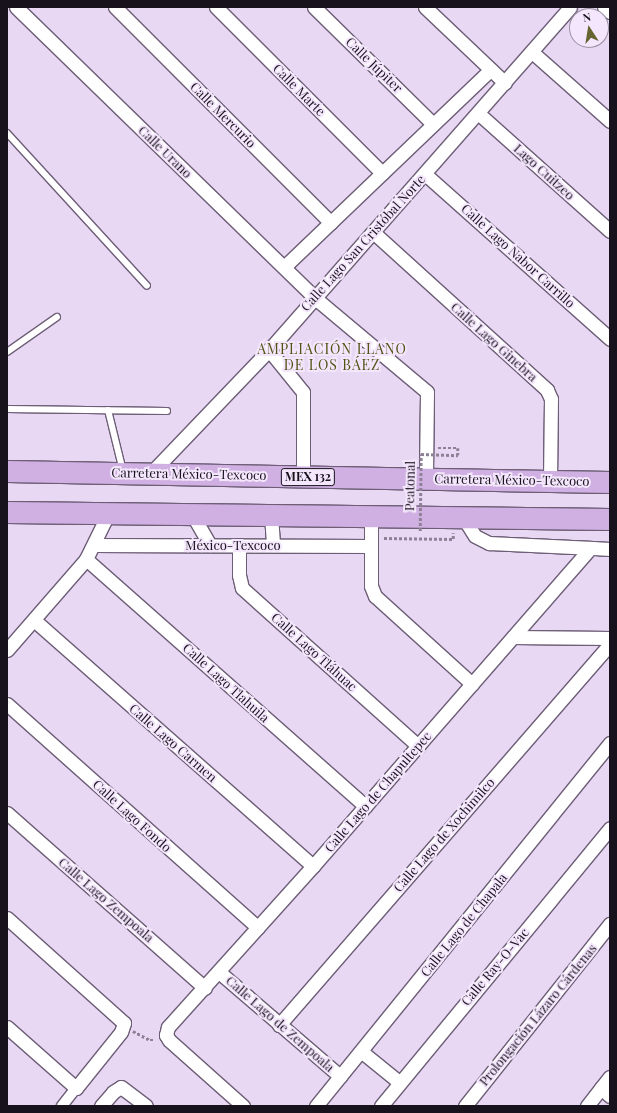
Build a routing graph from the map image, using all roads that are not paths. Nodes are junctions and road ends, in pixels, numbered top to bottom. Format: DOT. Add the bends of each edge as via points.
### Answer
graph roads {
  1 [pos="16,7"];
  2 [pos="115,7"];
  3 [pos="216,7"];
  4 [pos="314,7"];
  5 [pos="425,7"];
  6 [pos="570,7"];
  7 [pos="604,7"];
  8 [pos="610,12"];
  9 [pos="532,52"];
  10 [pos="490,69"];
  11 [pos="505,83"];
  12 [pos="478,113"];
  13 [pos="610,121"];
  14 [pos="433,124"];
  15 [pos="7,133"];
  16 [pos="382,173"];
  17 [pos="425,174"];
  18 [pos="331,223"];
  19 [pos="610,231"];
  20 [pos="373,232"];
  21 [pos="284,267"];
  22 [pos="147,286"];
  23 [pos="315,298"];
  24 [pos="57,317"];
  25 [pos="610,339"];
  26 [pos="269,350"];
  27 [pos="7,352"];
  28 [pos="7,409"];
  29 [pos="108,410"];
  30 [pos="167,411"];
  31 [pos="7,471"];
  32 [pos="124,473"];
  33 [pos="150,474"];
  34 [pos="303,477"];
  35 [pos="426,478"];
  36 [pos="550,481"];
  37 [pos="610,482"];
  38 [pos="7,512"];
  39 [pos="108,514"];
  40 [pos="192,514"];
  41 [pos="271,515"];
  42 [pos="370,516"];
  43 [pos="610,520"];
  44 [pos="458,524"];
  45 [pos="371,542"];
  46 [pos="209,544"];
  47 [pos="273,544"];
  48 [pos="94,545"];
  49 [pos="239,545"];
  50 [pos="590,549"];
  51 [pos="610,549"];
  52 [pos="86,559"];
  53 [pos="34,620"];
  54 [pos="512,637"];
  55 [pos="610,638"];
  56 [pos="610,644"];
  57 [pos="7,650"];
  58 [pos="472,684"];
  59 [pos="7,704"];
  60 [pos="610,743"];
  61 [pos="418,746"];
  62 [pos="365,806"];
  63 [pos="7,813"];
  64 [pos="610,828"];
  65 [pos="313,866"];
  66 [pos="7,918"];
  67 [pos="610,924"];
  68 [pos="258,928"];
  69 [pos="219,972"];
  70 [pos="205,988"];
  71 [pos="279,1025"];
  72 [pos="7,1027"];
  73 [pos="362,1052"];
  74 [pos="340,1076"];
  75 [pos="610,1077"];
  76 [pos="399,1082"];
  77 [pos="76,1088"];
  78 [pos="605,1092"];
  79 [pos="62,1106"];
  80 [pos="101,1106"];
  81 [pos="146,1106"];
  82 [pos="244,1106"];
  83 [pos="316,1106"];
  84 [pos="381,1106"];
  85 [pos="465,1106"];
  86 [pos="587,1106"];
  1 -- 21 [label="street, Calle Urano"];
  2 -- 18 [label="street, Calle Mercurio"];
  3 -- 16 [label="street, Calle Marte"];
  4 -- 14 [label="street, Calle Júpiter"];
  5 -- 10 [label="street"];
  6 -- 9 [label="street, Calle Lago San Cristóbal Norte"];
  7 -- 8 [label="street"];
  9 -- 11 [label="street, Calle Lago San Cristóbal Norte"];
  9 -- 13 [label="street"];
  10 -- 11 [label="street"];
  10 -- 14 [label="street"];
  11 -- 12 [label="street, Calle Lago San Cristóbal Norte"];
  12 -- 17 [label="street, Calle Lago San Cristóbal Norte"];
  12 -- 19 [label="street, Lago Cuitzeo"];
  14 -- 16 [label="street"];
  15 -- 22 [label="lane"];
  16 -- 18 [label="street"];
  17 -- 20 [label="street, Calle Lago San Cristóbal Norte"];
  17 -- 25 [label="street, Calle Lago Nabor Carrillo"];
  18 -- 21 [label="street"];
  20 -- 23 [label="street, Calle Lago San Cristóbal Norte"];
  20 -- 36 [label="street, Calle Lago Ginebra" via="547,390 551,399"];
  21 -- 23 [label="street, Calle Urano"];
  23 -- 26 [label="street, Calle Lago San Cristóbal Norte"];
  23 -- 35 [label="street, Calle Urano" via="427,392"];
  24 -- 27 [label="lane"];
  26 -- 33 [label="street, Calle Lago San Cristóbal Norte"];
  26 -- 34 [label="street" via="303,392"];
  28 -- 29 [label="lane"];
  29 -- 30 [label="lane"];
  29 -- 32 [label="lane"];
  31 -- 32 [label="highway, Carretera México-Texcoco / MEX 132"];
  32 -- 33 [label="highway, Carretera México-Texcoco / MEX 132"];
  33 -- 34 [label="highway, Carretera México-Texcoco / MEX 132"];
  34 -- 35 [label="highway, Carretera México-Texcoco / MEX 132"];
  35 -- 36 [label="highway, Carretera México-Texcoco / MEX 132"];
  36 -- 37 [label="highway, Carretera México-Texcoco / MEX 132"];
  38 -- 39 [label="highway"];
  39 -- 40 [label="highway"];
  39 -- 48 [label="street"];
  40 -- 41 [label="highway"];
  40 -- 46 [label="street"];
  41 -- 42 [label="highway"];
  41 -- 47 [label="street"];
  42 -- 44 [label="highway"];
  42 -- 45 [label="street"];
  43 -- 44 [label="highway"];
  44 -- 50 [label="street" via="489,543"];
  45 -- 47 [label="street, México-Texcoco"];
  45 -- 58 [label="street" via="371,586 375,596"];
  46 -- 48 [label="street, México-Texcoco"];
  46 -- 49 [label="street, México-Texcoco"];
  47 -- 49 [label="street, México-Texcoco"];
  48 -- 52 [label="street"];
  49 -- 61 [label="street, Calle Lago Tláhuac" via="239,576 242,588"];
  50 -- 51 [label="street"];
  50 -- 54 [label="street, Calle Lago de Chapultepec"];
  52 -- 53 [label="street"];
  52 -- 62 [label="street, Calle Lago Tlahuila"];
  53 -- 57 [label="street"];
  53 -- 65 [label="street, Calle Lago Carmen"];
  54 -- 55 [label="street"];
  54 -- 58 [label="street, Calle Lago de Chapultepec"];
  56 -- 71 [label="street, Calle Lago de Xochimilco"];
  58 -- 61 [label="street, Calle Lago de Chapultepec"];
  59 -- 68 [label="street, Calle Lago Fondo"];
  60 -- 73 [label="street, Calle Lago de Chapala"];
  61 -- 62 [label="street, Calle Lago de Chapultepec"];
  62 -- 65 [label="street, Calle Lago de Chapultepec"];
  63 -- 70 [label="street, Calle Lago Zempoala"];
  64 -- 76 [label="street, Calle Ray-O-Vac"];
  65 -- 68 [label="street, Calle Lago de Chapultepec"];
  66 -- 77 [label="street" via="124,1023 121,1032"];
  67 -- 85 [label="street, Prolongación Lázaro Cárdenas"];
  68 -- 69 [label="street, Calle Lago de Chapultepec"];
  69 -- 70 [label="street, Calle Lago de Chapultepec"];
  69 -- 71 [label="street, Calle Lago de Zempoala"];
  70 -- 82 [label="street, Calle Lago de Chapultepec" via="168,1028 166,1035"];
  71 -- 74 [label="street, Calle Lago de Zempoala"];
  72 -- 77 [label="street"];
  73 -- 74 [label="street, Calle Lago de Chapala"];
  73 -- 76 [label="street"];
  74 -- 83 [label="street, Calle Lago de Chapala"];
  75 -- 78 [label="street"];
  76 -- 84 [label="street, Calle Ray-O-Vac"];
  77 -- 79 [label="street"];
  78 -- 86 [label="street"];
  80 -- 81 [label="street" via="121,1087"];
}
